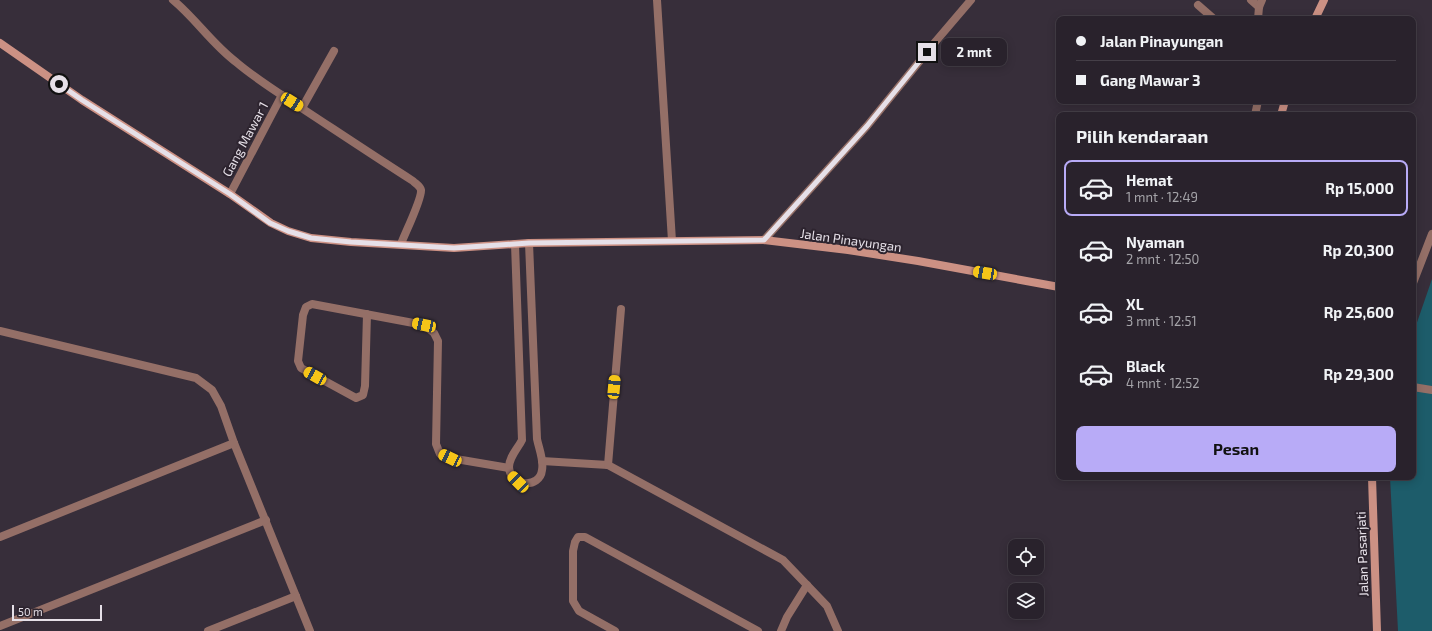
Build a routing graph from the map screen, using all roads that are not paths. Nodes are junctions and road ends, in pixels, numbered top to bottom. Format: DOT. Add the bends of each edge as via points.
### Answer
graph roads {
  1 [pos="173,0"];
  2 [pos="657,0"];
  3 [pos="1251,0"];
  4 [pos="1324,0"];
  5 [pos="969,1"];
  6 [pos="1260,3"];
  7 [pos="1198,5"];
  8 [pos="1211,16"];
  9 [pos="1258,16"];
  10 [pos="1316,16"];
  11 [pos="0,43"];
  12 [pos="334,51"];
  13 [pos="282,95"];
  14 [pos="302,108"];
  15 [pos="230,194"];
  16 [pos="1432,234"];
  17 [pos="764,240"];
  18 [pos="672,241"];
  19 [pos="529,243"];
  20 [pos="401,244"];
  21 [pos="515,244"];
  22 [pos="1416,275"];
  23 [pos="1056,286"];
  24 [pos="621,309"];
  25 [pos="367,314"];
  26 [pos="0,331"];
  27 [pos="1416,387"];
  28 [pos="1432,390"];
  29 [pos="522,430"];
  30 [pos="537,430"];
  31 [pos="234,442"];
  32 [pos="542,461"];
  33 [pos="608,465"];
  34 [pos="509,468"];
  35 [pos="1372,480"];
  36 [pos="266,520"];
  37 [pos="0,537"];
  38 [pos="807,585"];
  39 [pos="296,596"];
  40 [pos="0,626"];
  41 [pos="208,631"];
  42 [pos="310,631"];
  43 [pos="614,631"];
  44 [pos="758,631"];
  45 [pos="781,631"];
  46 [pos="838,631"];
  47 [pos="1377,631"];
  1 -- 13 [label="street" via="192,17 218,48"];
  2 -- 18 [label="street"];
  3 -- 6 [label="street"];
  4 -- 10 [label="main road"];
  5 -- 17 [label="street" via="867,126"];
  6 -- 9 [label="street"];
  7 -- 8 [label="street"];
  11 -- 15 [label="main road, Jalan Pinayungan" via="82,100"];
  12 -- 14 [label="street"];
  13 -- 14 [label="street"];
  13 -- 15 [label="street, Gang Mawar 1"];
  14 -- 20 [label="street" via="420,187 415,211"];
  15 -- 20 [label="main road, Jalan Pinayungan" via="270,223 311,238"];
  16 -- 22 [label="street"];
  17 -- 18 [label="main road, Jalan Pinayungan"];
  17 -- 23 [label="main road, Jalan Pinayungan" via="918,261"];
  18 -- 19 [label="main road, Jalan Pinayungan"];
  19 -- 21 [label="main road, Jalan Pinayungan"];
  19 -- 30 [label="street"];
  20 -- 21 [label="main road, Jalan Pinayungan" via="454,248"];
  21 -- 29 [label="street"];
  24 -- 33 [label="street"];
  25 -- 25 [label="street" via="312,304 306,307 298,361 301,368 356,398 363,395 366,386"];
  25 -- 34 [label="street" via="424,325 434,333 438,341 436,444 440,454"];
  26 -- 31 [label="street" via="196,378 214,393"];
  27 -- 28 [label="street"];
  29 -- 30 [label="street"];
  29 -- 34 [label="street" via="522,440"];
  30 -- 32 [label="street"];
  31 -- 36 [label="street"];
  31 -- 37 [label="street"];
  32 -- 33 [label="street"];
  32 -- 34 [label="street" via="540,477 525,484 518,482"];
  33 -- 38 [label="street" via="783,560"];
  35 -- 47 [label="main road, Jalan Pasarjati"];
  36 -- 39 [label="street"];
  36 -- 40 [label="street"];
  38 -- 45 [label="street"];
  38 -- 46 [label="street" via="827,606"];
  39 -- 41 [label="street"];
  39 -- 42 [label="street"];
  43 -- 44 [label="street" via="579,611 573,601 573,551 578,537 585,537"];
}
